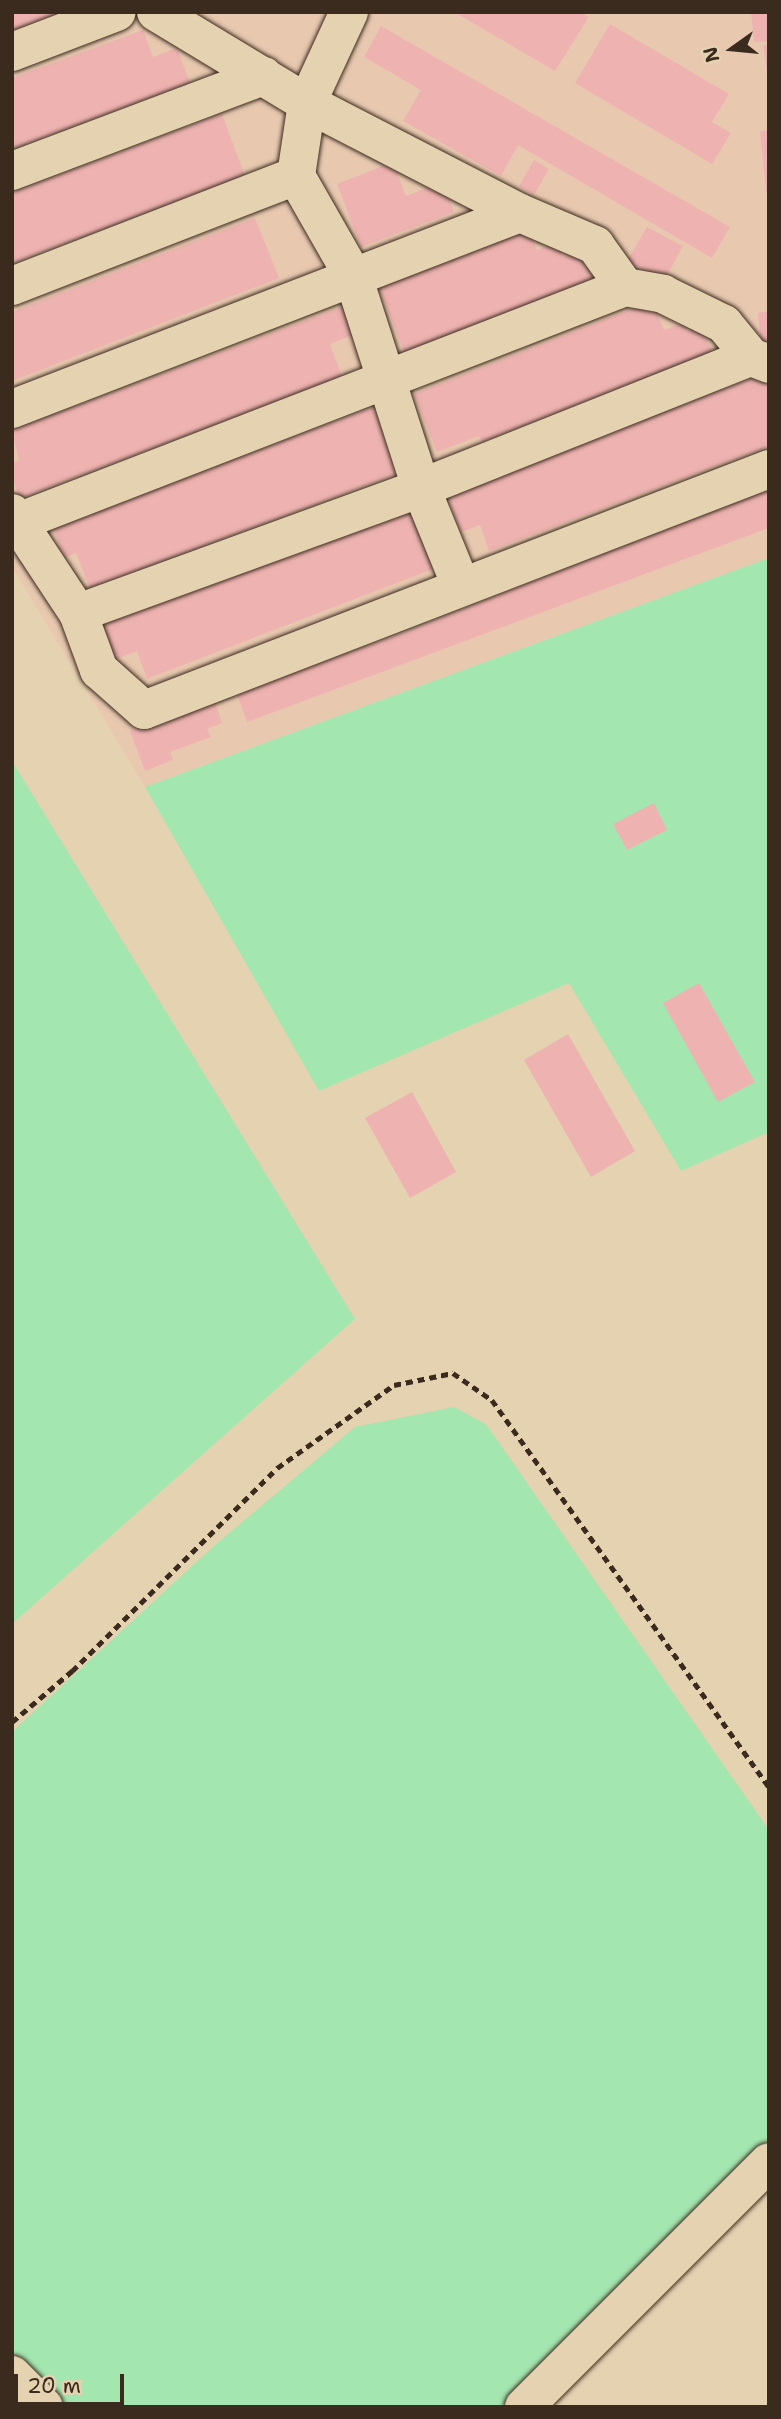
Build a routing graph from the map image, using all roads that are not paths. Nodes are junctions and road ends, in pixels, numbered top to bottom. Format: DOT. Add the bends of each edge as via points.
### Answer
graph roads {
  1 [pos="117,12"];
  2 [pos="156,12"];
  3 [pos="349,12"];
  4 [pos="12,52"];
  5 [pos="264,76"];
  6 [pos="307,103"];
  7 [pos="12,171"];
  8 [pos="296,176"];
  9 [pos="520,213"];
  10 [pos="353,275"];
  11 [pos="12,286"];
  12 [pos="625,287"];
  13 [pos="760,360"];
  14 [pos="387,381"];
  15 [pos="12,409"];
  16 [pos="769,469"];
  17 [pos="421,488"];
  18 [pos="15,517"];
  19 [pos="461,586"];
  20 [pos="78,613"];
  21 [pos="769,2162"];
  22 [pos="12,2375"];
  23 [pos="44,2407"];
  24 [pos="524,2407"];
  1 -- 4 [label="lane"];
  2 -- 5 [label="lane"];
  3 -- 6 [label="lane"];
  5 -- 6 [label="lane"];
  5 -- 7 [label="lane"];
  6 -- 8 [label="lane"];
  6 -- 9 [label="lane"];
  8 -- 10 [label="lane"];
  8 -- 11 [label="lane"];
  9 -- 10 [label="lane"];
  9 -- 12 [label="lane" via="595,245"];
  10 -- 14 [label="lane"];
  10 -- 15 [label="lane"];
  12 -- 13 [label="lane" via="663,294 724,324"];
  12 -- 14 [label="lane"];
  13 -- 17 [label="lane"];
  14 -- 17 [label="lane"];
  14 -- 18 [label="lane"];
  16 -- 19 [label="lane"];
  17 -- 19 [label="lane"];
  17 -- 20 [label="lane"];
  18 -- 20 [label="lane"];
  19 -- 20 [label="lane" via="144,710 99,670"];
  21 -- 24 [label="lane"];
  22 -- 23 [label="lane"];
}
